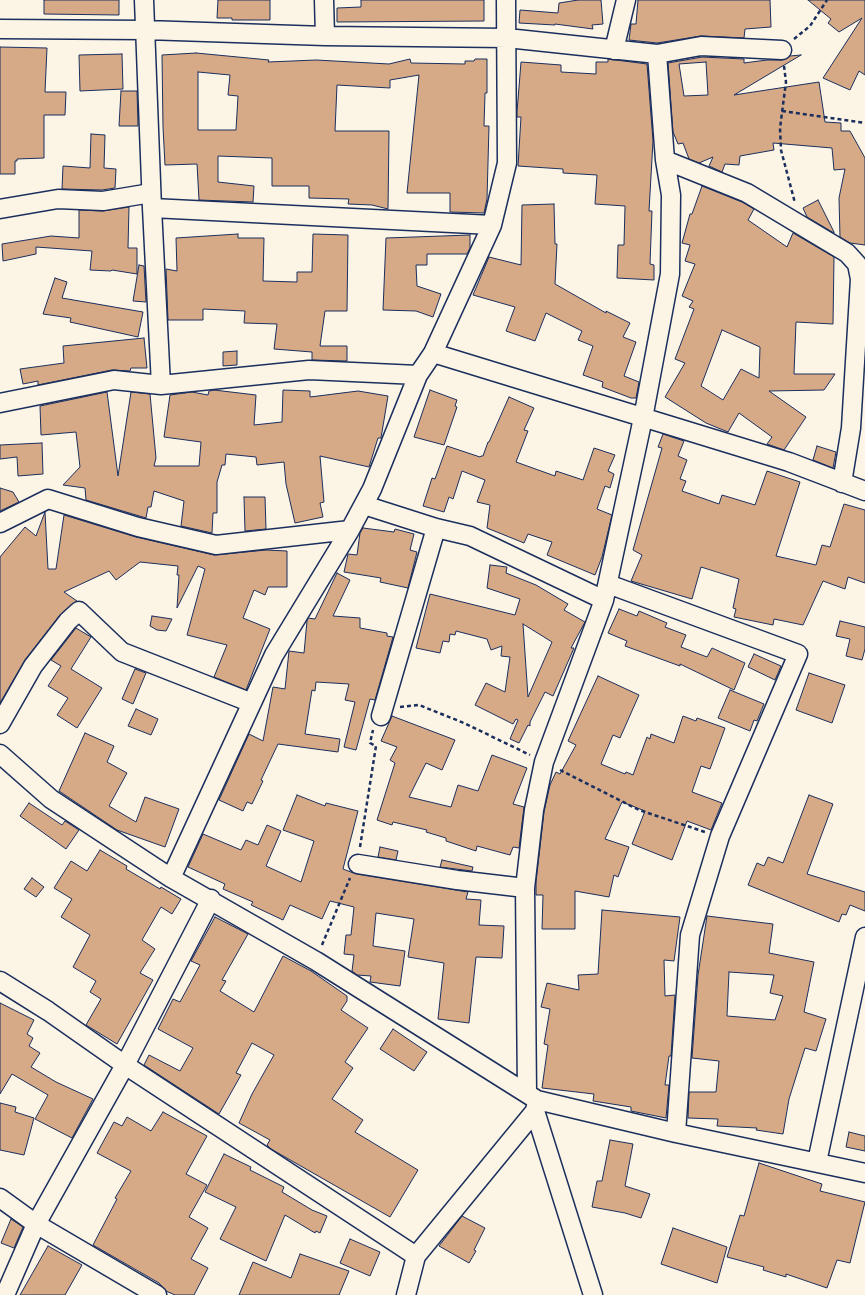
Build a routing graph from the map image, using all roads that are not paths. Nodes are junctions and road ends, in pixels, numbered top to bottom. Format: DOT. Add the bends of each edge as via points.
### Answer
graph roads {
  1 [pos="144,0"];
  2 [pos="324,0"];
  3 [pos="506,0"];
  4 [pos="626,0"];
  5 [pos="0,29"];
  6 [pos="146,30"];
  7 [pos="326,36"];
  8 [pos="507,38"];
  9 [pos="614,50"];
  10 [pos="782,50"];
  11 [pos="657,54"];
  12 [pos="665,160"];
  13 [pos="152,201"];
  14 [pos="0,209"];
  15 [pos="492,224"];
  16 [pos="433,354"];
  17 [pos="418,374"];
  18 [pos="161,385"];
  19 [pos="0,403"];
  20 [pos="643,418"];
  21 [pos="842,483"];
  22 [pos="865,491"];
  23 [pos="364,505"];
  24 [pos="0,524"];
  25 [pos="436,528"];
  26 [pos="350,530"];
  27 [pos="606,592"];
  28 [pos="252,703"];
  29 [pos="381,716"];
  30 [pos="0,724"];
  31 [pos="0,754"];
  32 [pos="358,864"];
  33 [pos="171,878"];
  34 [pos="525,888"];
  35 [pos="211,899"];
  36 [pos="865,937"];
  37 [pos="0,981"];
  38 [pos="125,1065"];
  39 [pos="533,1102"];
  40 [pos="676,1133"];
  41 [pos="817,1162"];
  42 [pos="865,1173"];
  43 [pos="0,1198"];
  44 [pos="36,1224"];
  45 [pos="416,1256"];
  46 [pos="5,1295"];
  47 [pos="157,1295"];
  48 [pos="406,1295"];
  49 [pos="593,1295"];
  1 -- 6 [label="street"];
  2 -- 7 [label="street"];
  3 -- 8 [label="street"];
  4 -- 9 [label="street"];
  5 -- 6 [label="street"];
  6 -- 7 [label="street"];
  6 -- 13 [label="street"];
  7 -- 8 [label="street"];
  8 -- 9 [label="street"];
  8 -- 15 [label="street" via="507,163"];
  9 -- 11 [label="street"];
  10 -- 11 [label="street" via="701,46"];
  11 -- 12 [label="street"];
  12 -- 20 [label="street" via="671,195 670,274"];
  12 -- 21 [label="street" via="747,193 847,252 856,264 860,279 851,428"];
  13 -- 14 [label="street" via="58,199"];
  13 -- 15 [label="street"];
  13 -- 18 [label="street"];
  15 -- 16 [label="street"];
  16 -- 17 [label="street"];
  16 -- 20 [label="street"];
  17 -- 18 [label="street" via="309,370"];
  17 -- 23 [label="street"];
  18 -- 19 [label="street" via="114,380"];
  20 -- 21 [label="street" via="789,462"];
  20 -- 27 [label="street"];
  21 -- 22 [label="street"];
  23 -- 25 [label="street"];
  23 -- 26 [label="street"];
  24 -- 26 [label="street" via="48,500 138,527 216,545"];
  25 -- 27 [label="street" via="470,536"];
  25 -- 29 [label="street"];
  26 -- 28 [label="street" via="274,655"];
  27 -- 34 [label="street" via="544,762 534,810"];
  27 -- 40 [label="street" via="798,654 720,836 690,935"];
  28 -- 30 [label="street" via="122,652 79,611 68,621 33,666"];
  28 -- 33 [label="street"];
  31 -- 33 [label="street" via="51,800"];
  32 -- 34 [label="street"];
  33 -- 35 [label="street"];
  34 -- 39 [label="street"];
  35 -- 38 [label="street"];
  35 -- 39 [label="street" via="316,961"];
  36 -- 41 [label="street"];
  37 -- 38 [label="street"];
  38 -- 44 [label="street"];
  38 -- 45 [label="street"];
  39 -- 40 [label="street"];
  39 -- 45 [label="street"];
  39 -- 49 [label="street"];
  40 -- 41 [label="street"];
  41 -- 42 [label="street"];
  43 -- 44 [label="street"];
  44 -- 46 [label="street"];
  44 -- 47 [label="street"];
  45 -- 48 [label="street"];
}
